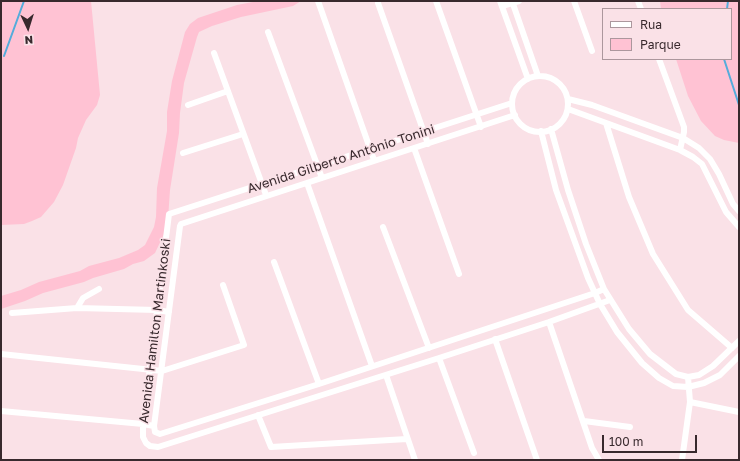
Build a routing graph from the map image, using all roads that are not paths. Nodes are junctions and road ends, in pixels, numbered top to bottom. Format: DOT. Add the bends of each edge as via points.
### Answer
graph roads {
  1 [pos="318,1"];
  2 [pos="436,1"];
  3 [pos="519,1"];
  4 [pos="574,1"];
  5 [pos="378,2"];
  6 [pos="512,2"];
  7 [pos="501,4"];
  8 [pos="268,32"];
  9 [pos="592,51"];
  10 [pos="214,53"];
  11 [pos="659,60"];
  12 [pos="538,76"];
  13 [pos="528,79"];
  14 [pos="228,91"];
  15 [pos="568,99"];
  16 [pos="512,103"];
  17 [pos="188,105"];
  18 [pos="568,110"];
  19 [pos="477,115"];
  20 [pos="515,116"];
  21 [pos="606,123"];
  22 [pos="481,127"];
  23 [pos="551,129"];
  24 [pos="541,131"];
  25 [pos="424,132"];
  26 [pos="243,134"];
  27 [pos="683,138"];
  28 [pos="428,144"];
  29 [pos="414,148"];
  30 [pos="369,149"];
  31 [pos="680,150"];
  32 [pos="183,154"];
  33 [pos="374,160"];
  34 [pos="317,166"];
  35 [pos="322,178"];
  36 [pos="307,183"];
  37 [pos="261,184"];
  38 [pos="266,196"];
  39 [pos="739,211"];
  40 [pos="169,214"];
  41 [pos="180,226"];
  42 [pos="383,227"];
  43 [pos="739,227"];
  44 [pos="274,262"];
  45 [pos="459,274"];
  46 [pos="223,285"];
  47 [pos="99,289"];
  48 [pos="604,289"];
  49 [pos="595,293"];
  50 [pos="610,300"];
  51 [pos="600,304"];
  52 [pos="77,308"];
  53 [pos="157,310"];
  54 [pos="169,312"];
  55 [pos="12,313"];
  56 [pos="549,322"];
  57 [pos="495,340"];
  58 [pos="739,341"];
  59 [pos="429,348"];
  60 [pos="732,348"];
  61 [pos="1,354"];
  62 [pos="739,356"];
  63 [pos="439,358"];
  64 [pos="372,366"];
  65 [pos="150,370"];
  66 [pos="162,371"];
  67 [pos="386,375"];
  68 [pos="688,377"];
  69 [pos="319,384"];
  70 [pos="688,388"];
  71 [pos="690,402"];
  72 [pos="1,411"];
  73 [pos="739,412"];
  74 [pos="258,415"];
  75 [pos="584,420"];
  76 [pos="143,424"];
  77 [pos="630,427"];
  78 [pos="155,429"];
  79 [pos="407,438"];
  80 [pos="474,453"];
  81 [pos="415,460"];
  82 [pos="537,460"];
  83 [pos="599,460"];
  84 [pos="682,460"];
  1 -- 30 [label="street"];
  2 -- 19 [label="street"];
  3 -- 6 [label="street"];
  4 -- 9 [label="street"];
  5 -- 25 [label="street"];
  6 -- 7 [label="street"];
  6 -- 12 [label="street"];
  7 -- 13 [label="street"];
  8 -- 34 [label="street"];
  10 -- 14 [label="street"];
  11 -- 27 [label="street" via="684,127"];
  12 -- 13 [label="street"];
  12 -- 15 [label="street" via="558,82"];
  13 -- 16 [label="street" via="514,93"];
  14 -- 17 [label="street"];
  14 -- 26 [label="street"];
  15 -- 18 [label="street"];
  15 -- 27 [label="street" via="592,105"];
  16 -- 19 [label="street, Avenida Gilberto Antônio Tonini"];
  16 -- 20 [label="street"];
  18 -- 21 [label="street"];
  18 -- 23 [label="street" via="564,119"];
  19 -- 22 [label="street"];
  19 -- 25 [label="street, Avenida Gilberto Antônio Tonini"];
  20 -- 22 [label="street, Avenida Gilberto Antônio Tonini"];
  20 -- 24 [label="street" via="527,128"];
  21 -- 31 [label="street"];
  21 -- 60 [label="street" via="629,197 653,254 688,310"];
  22 -- 28 [label="street, Avenida Gilberto Antônio Tonini"];
  23 -- 24 [label="street"];
  23 -- 48 [label="street" via="568,190"];
  24 -- 49 [label="street" via="556,190"];
  25 -- 28 [label="street"];
  25 -- 30 [label="street, Avenida Gilberto Antônio Tonini"];
  26 -- 32 [label="street"];
  26 -- 37 [label="street"];
  27 -- 31 [label="street"];
  27 -- 39 [label="street" via="710,159"];
  28 -- 29 [label="street, Avenida Gilberto Antônio Tonini"];
  29 -- 33 [label="street, Avenida Gilberto Antônio Tonini"];
  29 -- 45 [label="street"];
  30 -- 33 [label="street"];
  30 -- 34 [label="street, Avenida Gilberto Antônio Tonini"];
  31 -- 43 [label="street" via="702,164 726,212"];
  33 -- 35 [label="street, Avenida Gilberto Antônio Tonini"];
  34 -- 35 [label="street"];
  34 -- 37 [label="street, Avenida Gilberto Antônio Tonini"];
  35 -- 36 [label="street, Avenida Gilberto Antônio Tonini"];
  36 -- 38 [label="street, Avenida Gilberto Antônio Tonini"];
  36 -- 64 [label="street"];
  37 -- 38 [label="street"];
  37 -- 40 [label="street, Avenida Gilberto Antônio Tonini"];
  38 -- 41 [label="street, Avenida Gilberto Antônio Tonini"];
  40 -- 53 [label="street, Avenida Hamilton Martinkoski"];
  41 -- 54 [label="street, Avenida Hamilton Martinkoski"];
  42 -- 59 [label="street"];
  44 -- 69 [label="street"];
  46 -- 66 [label="street" via="244,345"];
  47 -- 52 [label="street" via="83,298"];
  48 -- 49 [label="street"];
  48 -- 50 [label="street"];
  49 -- 51 [label="street"];
  49 -- 59 [label="street"];
  50 -- 51 [label="street"];
  50 -- 68 [label="street" via="650,354 676,374"];
  51 -- 56 [label="street"];
  51 -- 70 [label="street" via="617,332 642,363 673,386"];
  52 -- 53 [label="street"];
  52 -- 55 [label="street"];
  53 -- 54 [label="street"];
  53 -- 65 [label="street, Avenida Hamilton Martinkoski"];
  54 -- 66 [label="street, Avenida Hamilton Martinkoski"];
  56 -- 57 [label="street"];
  56 -- 75 [label="street"];
  57 -- 63 [label="street"];
  57 -- 82 [label="street"];
  58 -- 60 [label="street"];
  59 -- 64 [label="street"];
  60 -- 68 [label="street" via="713,366 699,375"];
  61 -- 65 [label="street"];
  62 -- 70 [label="street" via="720,375"];
  63 -- 67 [label="street"];
  63 -- 80 [label="street"];
  64 -- 69 [label="street"];
  65 -- 66 [label="street"];
  65 -- 76 [label="street, Avenida Hamilton Martinkoski"];
  66 -- 78 [label="street, Avenida Hamilton Martinkoski"];
  67 -- 74 [label="street"];
  67 -- 79 [label="street"];
  68 -- 70 [label="street"];
  69 -- 78 [label="street" via="160,434"];
  70 -- 71 [label="street"];
  71 -- 73 [label="street"];
  71 -- 84 [label="street"];
  72 -- 76 [label="street"];
  74 -- 76 [label="street, Avenida Hamilton Martinkoski" via="158,447 146,443 143,437"];
  74 -- 79 [label="street" via="271,447"];
  75 -- 77 [label="street"];
  75 -- 83 [label="street" via="592,448"];
  76 -- 78 [label="street"];
  79 -- 81 [label="street"];
}
